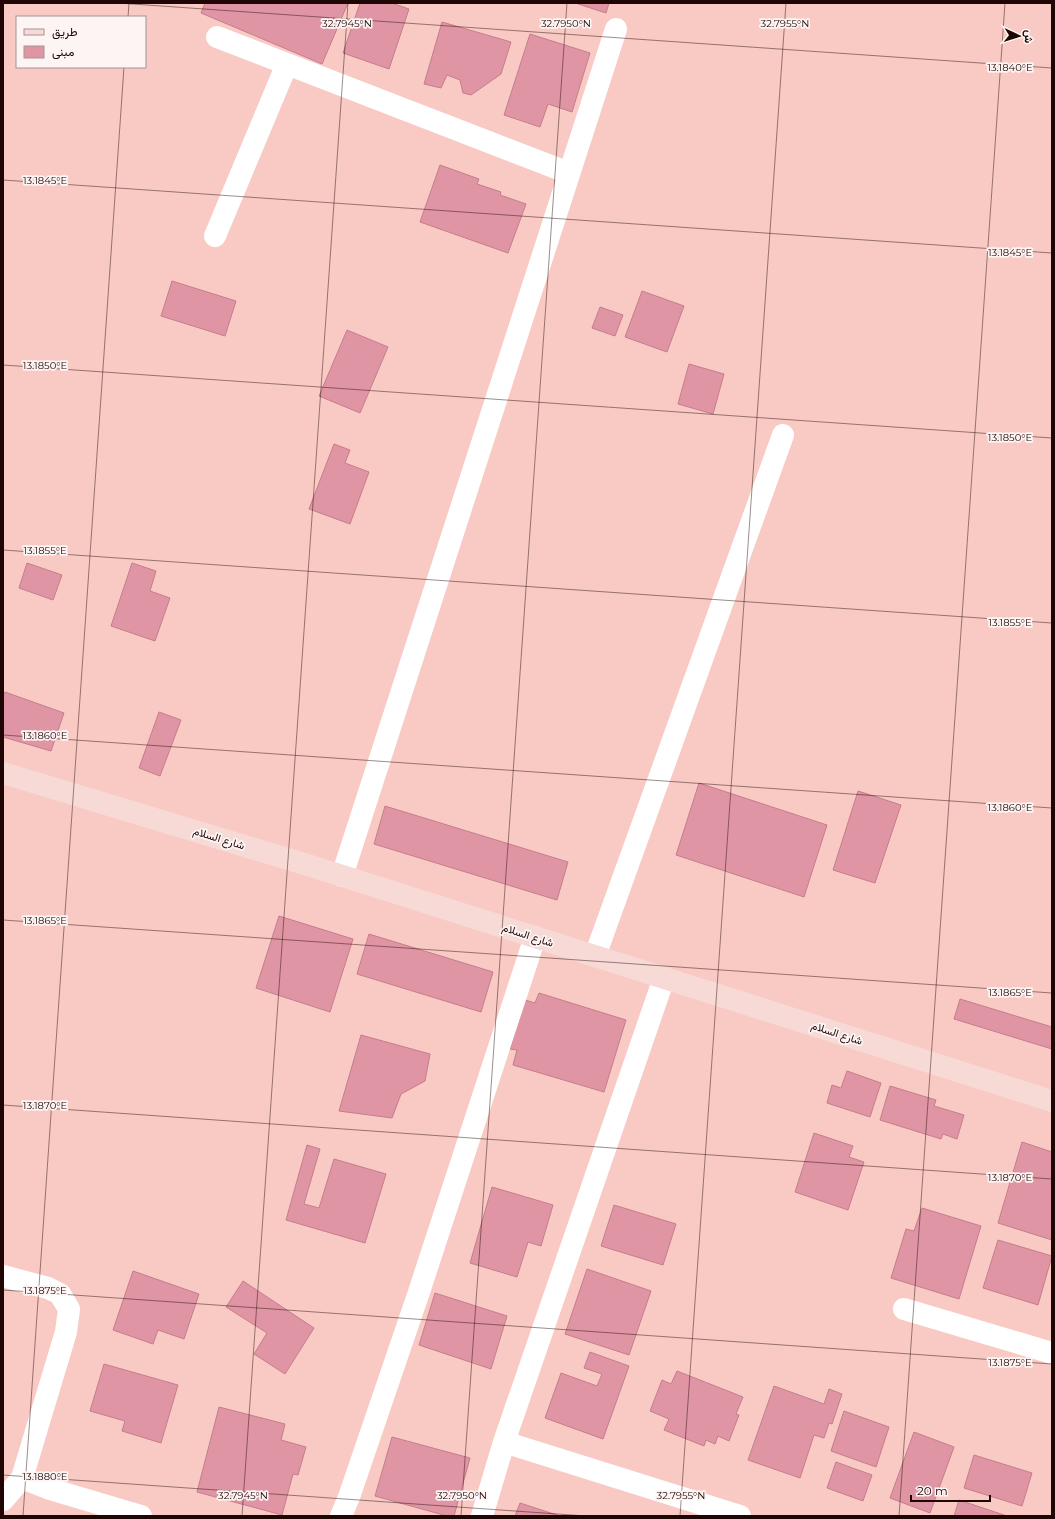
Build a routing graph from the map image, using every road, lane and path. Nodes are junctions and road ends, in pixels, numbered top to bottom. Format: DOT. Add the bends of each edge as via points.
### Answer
graph roads {
  1 [pos="616,29"];
  2 [pos="217,37"];
  3 [pos="287,64"];
  4 [pos="569,173"];
  5 [pos="215,236"];
  6 [pos="783,435"];
  7 [pos="3,773"];
  8 [pos="342,876"];
  9 [pos="535,937"];
  10 [pos="595,956"];
  11 [pos="664,978"];
  12 [pos="1052,1101"];
  13 [pos="3,1276"];
  14 [pos="904,1309"];
  15 [pos="1052,1353"];
  16 [pos="504,1442"];
  17 [pos="22,1478"];
  18 [pos="3,1500"];
  19 [pos="141,1516"];
  20 [pos="341,1516"];
  21 [pos="482,1516"];
  22 [pos="740,1516"];
  1 -- 4 [label="street"];
  2 -- 3 [label="street"];
  3 -- 4 [label="street"];
  3 -- 5 [label="street"];
  4 -- 8 [label="street"];
  6 -- 10 [label="street"];
  7 -- 8 [label="main road, شارع السلام"];
  8 -- 9 [label="main road, شارع السلام"];
  9 -- 10 [label="main road, شارع السلام"];
  9 -- 20 [label="street" via="419,1292"];
  10 -- 11 [label="main road, شارع السلام"];
  11 -- 12 [label="main road, شارع السلام"];
  11 -- 16 [label="street"];
  13 -- 17 [label="street" via="48,1288 60,1294 69,1309 66,1332"];
  14 -- 15 [label="street"];
  16 -- 21 [label="street"];
  16 -- 22 [label="street"];
  17 -- 18 [label="street"];
  17 -- 19 [label="street"];
}
